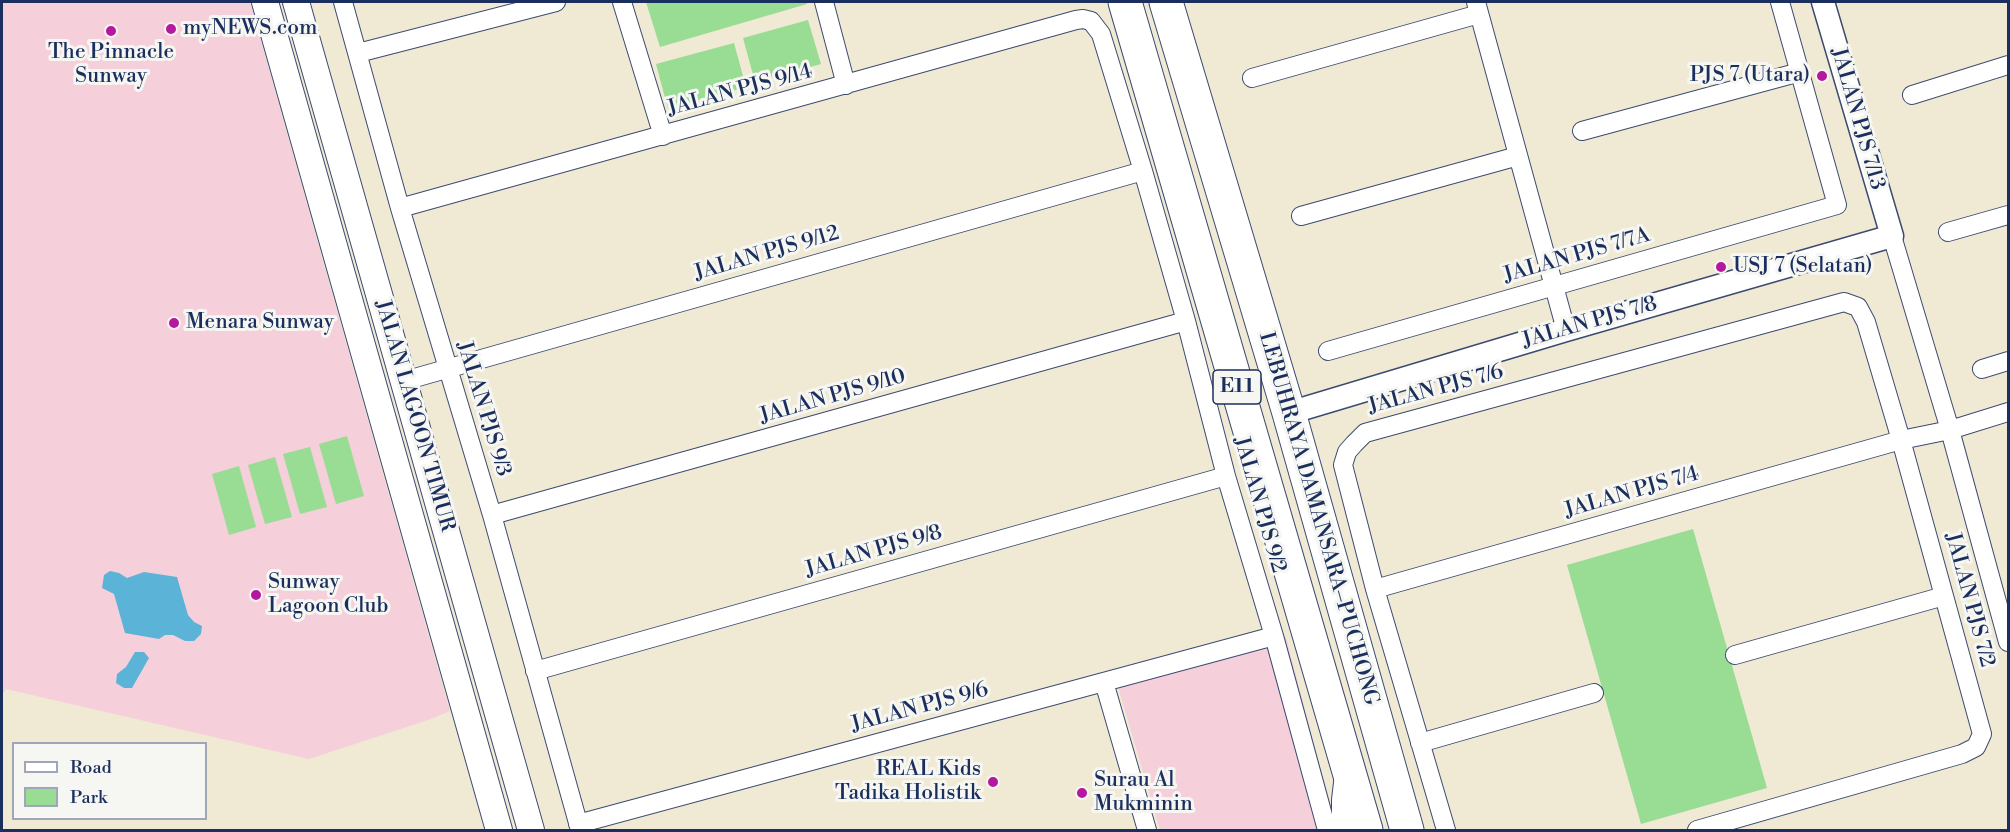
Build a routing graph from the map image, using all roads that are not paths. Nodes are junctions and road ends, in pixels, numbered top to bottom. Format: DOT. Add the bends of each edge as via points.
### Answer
graph roads {
  1 [pos="265,2"];
  2 [pos="296,2"];
  3 [pos="343,2"];
  4 [pos="556,2"];
  5 [pos="622,2"];
  6 [pos="824,2"];
  7 [pos="1125,2"];
  8 [pos="1166,2"];
  9 [pos="1780,2"];
  10 [pos="1823,2"];
  11 [pos="1477,8"];
  12 [pos="1091,21"];
  13 [pos="358,53"];
  14 [pos="2008,65"];
  15 [pos="1800,72"];
  16 [pos="317,73"];
  17 [pos="1252,78"];
  18 [pos="288,82"];
  19 [pos="846,85"];
  20 [pos="1912,95"];
  21 [pos="1582,131"];
  22 [pos="663,136"];
  23 [pos="1518,156"];
  24 [pos="1143,171"];
  25 [pos="400,208"];
  26 [pos="2008,215"];
  27 [pos="1301,216"];
  28 [pos="1948,232"];
  29 [pos="1892,236"];
  30 [pos="1554,286"];
  31 [pos="1186,321"];
  32 [pos="1566,330"];
  33 [pos="1328,351"];
  34 [pos="2008,361"];
  35 [pos="447,368"];
  36 [pos="1982,369"];
  37 [pos="404,381"];
  38 [pos="2008,412"];
  39 [pos="1289,414"];
  40 [pos="1950,430"];
  41 [pos="1901,440"];
  42 [pos="1226,476"];
  43 [pos="492,515"];
  44 [pos="1375,589"];
  45 [pos="1944,596"];
  46 [pos="1274,636"];
  47 [pos="2008,642"];
  48 [pos="1735,655"];
  49 [pos="535,671"];
  50 [pos="1104,682"];
  51 [pos="1594,693"];
  52 [pos="1420,743"];
  53 [pos="1349,772"];
  54 [pos="579,827"];
  55 [pos="499,831"];
  56 [pos="531,831"];
  57 [pos="1147,831"];
  58 [pos="1327,831"];
  59 [pos="1345,831"];
  60 [pos="1365,831"];
  61 [pos="1407,831"];
  62 [pos="1446,831"];
  63 [pos="1697,831"];
  1 -- 18 [label="main road, JALAN LAGOON TIMUR"];
  2 -- 16 [label="main road, JALAN LAGOON TIMUR"];
  3 -- 13 [label="street, JALAN PJS 9/3"];
  4 -- 13 [label="street"];
  5 -- 22 [label="street"];
  6 -- 19 [label="street"];
  7 -- 53 [label="highway, LEBUHRAYA DAMANSARA–PUCHONG / E11"];
  8 -- 39 [label="highway, LEBUHRAYA DAMANSARA–PUCHONG / E11"];
  9 -- 15 [label="street"];
  10 -- 29 [label="street, JALAN PJS 7/13"];
  11 -- 17 [label="street"];
  11 -- 23 [label="street"];
  12 -- 19 [label="street, JALAN PJS 9/14" via="1076,20"];
  12 -- 24 [label="street, JALAN PJS 9/2" via="1101,34"];
  13 -- 25 [label="street, JALAN PJS 9/3"];
  14 -- 20 [label="street"];
  15 -- 21 [label="street"];
  15 -- 30 [label="street, JALAN PJS 7/7A" via="1838,205"];
  16 -- 18 [label="main road"];
  16 -- 37 [label="main road, JALAN LAGOON TIMUR"];
  18 -- 55 [label="main road, JALAN LAGOON TIMUR"];
  19 -- 22 [label="street, JALAN PJS 9/14"];
  22 -- 25 [label="street, JALAN PJS 9/14"];
  23 -- 27 [label="street"];
  23 -- 30 [label="street"];
  24 -- 31 [label="street, JALAN PJS 9/2"];
  24 -- 35 [label="street, JALAN PJS 9/12"];
  25 -- 35 [label="street, JALAN PJS 9/3"];
  26 -- 28 [label="street"];
  29 -- 32 [label="street, JALAN PJS 7/8"];
  29 -- 40 [label="street"];
  30 -- 32 [label="street"];
  30 -- 33 [label="street, JALAN PJS 7/7A"];
  31 -- 42 [label="street, JALAN PJS 9/2"];
  31 -- 43 [label="street, JALAN PJS 9/10"];
  32 -- 39 [label="street, JALAN PJS 7/8"];
  34 -- 36 [label="street"];
  35 -- 37 [label="street, JALAN PJS 9/12"];
  35 -- 43 [label="street, JALAN PJS 9/3"];
  37 -- 56 [label="main road, JALAN LAGOON TIMUR"];
  38 -- 40 [label="street"];
  39 -- 61 [label="highway, LEBUHRAYA DAMANSARA–PUCHONG / E11"];
  40 -- 41 [label="street"];
  40 -- 47 [label="street"];
  41 -- 44 [label="street, JALAN PJS 7/4"];
  41 -- 44 [label="street, JALAN PJS 7/6" via="1866,322 1858,307 1844,302 1365,433 1347,452 1343,465"];
  41 -- 45 [label="street, JALAN PJS 7/2"];
  42 -- 46 [label="street, JALAN PJS 9/2"];
  42 -- 49 [label="street, JALAN PJS 9/8"];
  43 -- 49 [label="street, JALAN PJS 9/3"];
  44 -- 52 [label="street"];
  45 -- 48 [label="street"];
  45 -- 63 [label="street, JALAN PJS 7/2" via="1982,734 1976,747"];
  46 -- 50 [label="street, JALAN PJS 9/6"];
  46 -- 58 [label="street, JALAN PJS 9/2"];
  49 -- 54 [label="street, JALAN PJS 9/3"];
  50 -- 54 [label="street, JALAN PJS 9/6"];
  50 -- 57 [label="street"];
  51 -- 52 [label="street"];
  52 -- 62 [label="street"];
  53 -- 59 [label="main road"];
  53 -- 60 [label="highway, LEBUHRAYA DAMANSARA–PUCHONG / E11"];
}
